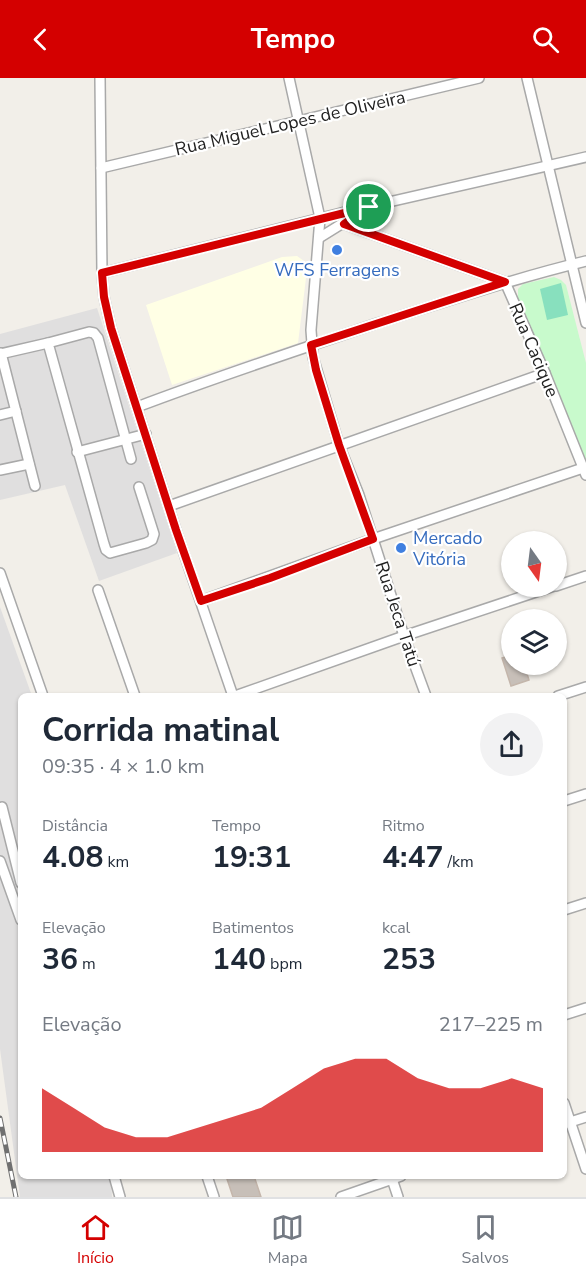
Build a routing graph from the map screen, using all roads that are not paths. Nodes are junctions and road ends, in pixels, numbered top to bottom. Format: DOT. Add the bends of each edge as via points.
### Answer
graph roads {
  1 [pos="100,78"];
  2 [pos="289,78"];
  3 [pos="479,78"];
  4 [pos="527,78"];
  5 [pos="299,121"];
  6 [pos="586,157"];
  7 [pos="547,166"];
  8 [pos="101,168"];
  9 [pos="369,207"];
  10 [pos="320,218"];
  11 [pos="344,224"];
  12 [pos="319,238"];
  13 [pos="586,261"];
  14 [pos="572,265"];
  15 [pos="102,273"];
  16 [pos="505,282"];
  17 [pos="586,323"];
  18 [pos="48,343"];
  19 [pos="311,345"];
  20 [pos="1,354"];
  21 [pos="545,373"];
  22 [pos="137,407"];
  23 [pos="16,411"];
  24 [pos="0,415"];
  25 [pos="146,434"];
  26 [pos="126,440"];
  27 [pos="339,445"];
  28 [pos="77,452"];
  29 [pos="131,459"];
  30 [pos="29,464"];
  31 [pos="0,470"];
  32 [pos="585,472"];
  33 [pos="35,486"];
  34 [pos="139,487"];
  35 [pos="169,506"];
  36 [pos="373,539"];
  37 [pos="0,573"];
  38 [pos="586,576"];
  39 [pos="567,582"];
  40 [pos="98,590"];
  41 [pos="522,597"];
  42 [pos="201,601"];
  43 [pos="404,636"];
  44 [pos="586,687"];
  45 [pos="42,693"];
  46 [pos="134,693"];
  47 [pos="233,693"];
  48 [pos="242,693"];
  49 [pos="425,693"];
  50 [pos="567,693"];
  51 [pos="586,794"];
  52 [pos="567,800"];
  53 [pos="2,807"];
  54 [pos="0,861"];
  55 [pos="18,871"];
  56 [pos="586,903"];
  57 [pos="567,909"];
  58 [pos="18,912"];
  59 [pos="586,1008"];
  60 [pos="567,1014"];
  61 [pos="586,1117"];
  62 [pos="567,1123"];
  63 [pos="586,1169"];
  64 [pos="115,1179"];
  65 [pos="208,1179"];
  66 [pos="390,1179"];
  67 [pos="395,1179"];
  68 [pos="120,1197"];
  69 [pos="214,1197"];
  70 [pos="341,1197"];
  71 [pos="398,1197"];
  1 -- 8 [label="street"];
  2 -- 5 [label="street, Rua Jeca Tatú"];
  3 -- 5 [label="street, Rua Miguel Lopes de Oliveira"];
  4 -- 7 [label="street"];
  5 -- 8 [label="street, Rua Miguel Lopes de Oliveira"];
  5 -- 10 [label="street, Rua Jeca Tatú"];
  6 -- 7 [label="street"];
  7 -- 9 [label="street"];
  7 -- 14 [label="street"];
  8 -- 15 [label="street"];
  9 -- 10 [label="street"];
  9 -- 11 [label="street"];
  10 -- 12 [label="street, Rua Jeca Tatú"];
  10 -- 15 [label="street"];
  11 -- 12 [label="street"];
  11 -- 16 [label="street, Rua Cacique"];
  12 -- 19 [label="street, Rua Jeca Tatú"];
  13 -- 14 [label="street"];
  14 -- 16 [label="street"];
  14 -- 17 [label="street"];
  15 -- 22 [label="street" via="111,328"];
  16 -- 19 [label="street"];
  16 -- 21 [label="street, Rua Cacique"];
  18 -- 20 [label="street"];
  18 -- 26 [label="street" via="94,333"];
  18 -- 28 [label="street"];
  19 -- 22 [label="street"];
  19 -- 27 [label="street, Rua Jeca Tatú"];
  20 -- 23 [label="street"];
  21 -- 27 [label="street"];
  21 -- 32 [label="street, Rua Cacique"];
  22 -- 25 [label="street"];
  23 -- 24 [label="street"];
  23 -- 30 [label="street"];
  25 -- 26 [label="street"];
  25 -- 35 [label="street"];
  26 -- 28 [label="street"];
  26 -- 29 [label="street"];
  27 -- 35 [label="street"];
  27 -- 36 [label="street, Rua Jeca Tatú"];
  28 -- 34 [label="street" via="110,553 152,540 154,534"];
  30 -- 31 [label="street"];
  30 -- 33 [label="street"];
  32 -- 36 [label="street"];
  35 -- 42 [label="street"];
  36 -- 42 [label="street"];
  36 -- 43 [label="street, Rua Jeca Tatú"];
  37 -- 45 [label="street"];
  38 -- 39 [label="street"];
  40 -- 46 [label="street"];
  41 -- 43 [label="street"];
  42 -- 47 [label="street"];
  43 -- 48 [label="street"];
  43 -- 49 [label="street, Rua Jeca Tatú"];
  44 -- 50 [label="street"];
  51 -- 52 [label="street"];
  53 -- 55 [label="street"];
  54 -- 58 [label="street"];
  56 -- 57 [label="street"];
  59 -- 60 [label="street"];
  61 -- 62 [label="street"];
  62 -- 63 [label="street"];
  64 -- 68 [label="street"];
  65 -- 69 [label="street"];
  66 -- 70 [label="street"];
  67 -- 71 [label="street"];
}
